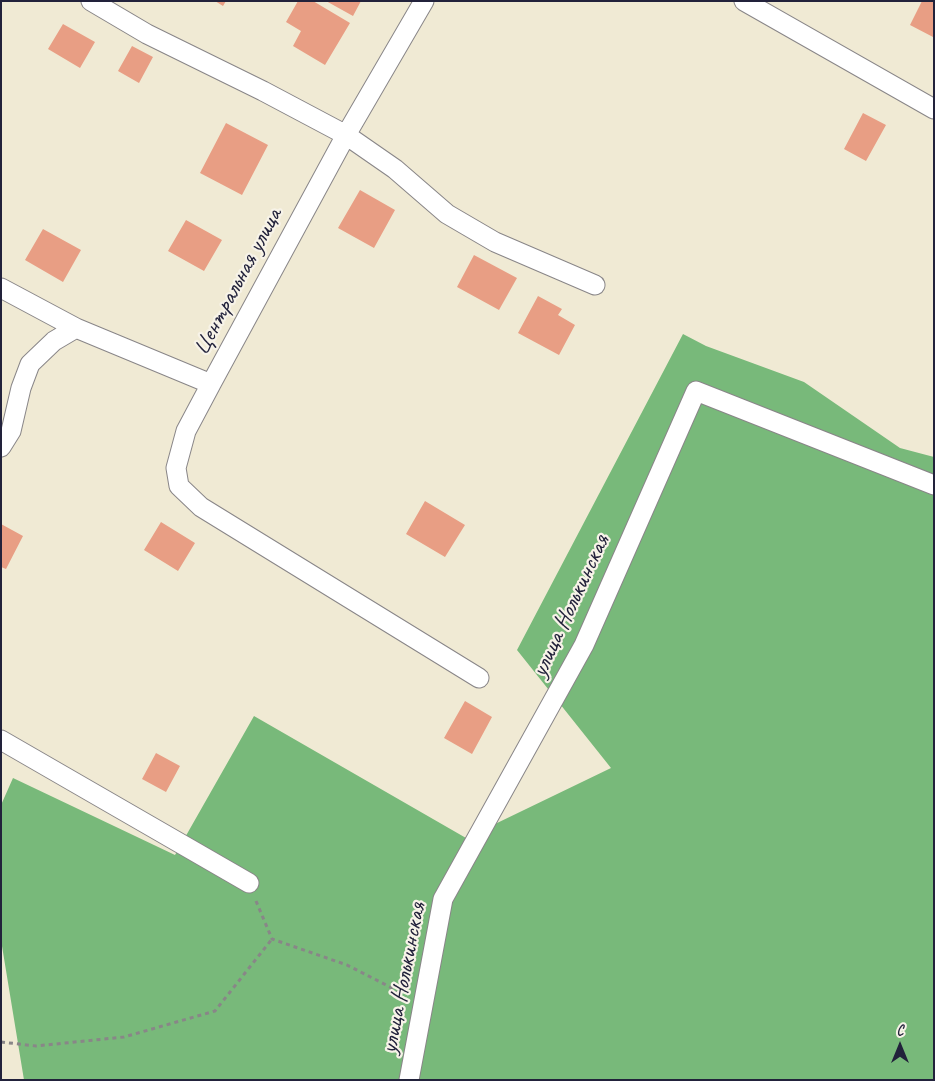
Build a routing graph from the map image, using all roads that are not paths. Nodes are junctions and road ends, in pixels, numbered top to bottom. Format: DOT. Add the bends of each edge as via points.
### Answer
graph roads {
  1 [pos="92,1"];
  2 [pos="424,1"];
  3 [pos="744,1"];
  4 [pos="934,109"];
  5 [pos="346,135"];
  6 [pos="595,285"];
  7 [pos="1,288"];
  8 [pos="76,328"];
  9 [pos="211,384"];
  10 [pos="1,447"];
  11 [pos="934,485"];
  12 [pos="480,678"];
  13 [pos="1,740"];
  14 [pos="248,883"];
  15 [pos="409,1080"];
  1 -- 5 [label="street" via="147,34"];
  2 -- 5 [label="street, Центральная улица"];
  3 -- 4 [label="street"];
  5 -- 6 [label="street" via="395,169 446,214 495,242"];
  5 -- 9 [label="street, Центральная улица"];
  7 -- 8 [label="street, Центральная улица"];
  8 -- 9 [label="street, Центральная улица"];
  8 -- 10 [label="street" via="54,341 30,364 11,430"];
  9 -- 12 [label="street" via="186,431 176,468 179,486 201,507"];
  11 -- 15 [label="street, улица Нолькинская" via="696,391 584,645 443,900"];
  13 -- 14 [label="street"];
}
